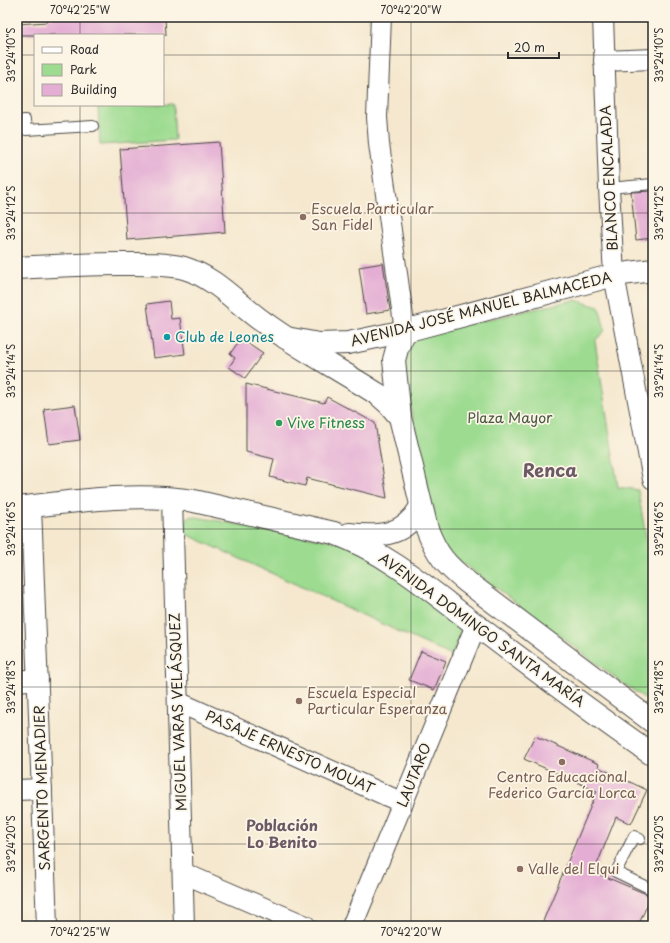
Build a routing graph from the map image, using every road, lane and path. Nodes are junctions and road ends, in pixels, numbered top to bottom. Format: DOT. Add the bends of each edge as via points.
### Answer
graph roads {
  1 [pos="381,17"];
  2 [pos="602,17"];
  3 [pos="653,59"];
  4 [pos="604,60"];
  5 [pos="17,121"];
  6 [pos="93,126"];
  7 [pos="653,184"];
  8 [pos="608,188"];
  9 [pos="17,268"];
  10 [pos="653,270"];
  11 [pos="614,275"];
  12 [pos="406,331"];
  13 [pos="286,338"];
  14 [pos="400,418"];
  15 [pos="653,474"];
  16 [pos="172,498"];
  17 [pos="421,506"];
  18 [pos="24,507"];
  19 [pos="334,533"];
  20 [pos="476,625"];
  21 [pos="38,679"];
  22 [pos="17,681"];
  23 [pos="178,702"];
  24 [pos="653,722"];
  25 [pos="653,755"];
  26 [pos="42,789"];
  27 [pos="17,790"];
  28 [pos="403,803"];
  29 [pos="640,839"];
  30 [pos="183,873"];
  31 [pos="653,890"];
  32 [pos="47,926"];
  33 [pos="184,926"];
  34 [pos="306,926"];
  35 [pos="352,926"];
  1 -- 12 [label="street" via="378,144"];
  2 -- 4 [label="street, BLANCO ENCALADA"];
  3 -- 4 [label="street"];
  4 -- 8 [label="street, BLANCO ENCALADA"];
  5 -- 6 [label="lane" via="25,120 26,130"];
  7 -- 8 [label="lane"];
  8 -- 11 [label="street, BLANCO ENCALADA"];
  9 -- 13 [label="main road, AVENIDA JOSÉ MANUEL BALMACEDA" via="135,264 184,268 210,279 252,315"];
  10 -- 11 [label="main road, AVENIDA JOSÉ MANUEL BALMACEDA"];
  11 -- 12 [label="main road, AVENIDA JOSÉ MANUEL BALMACEDA"];
  11 -- 15 [label="street, BLANCO ENCALADA"];
  12 -- 13 [label="main road, AVENIDA JOSÉ MANUEL BALMACEDA" via="334,344"];
  12 -- 14 [label="main road" via="394,360"];
  13 -- 14 [label="main road, AVENIDA JOSÉ MANUEL BALMACEDA" via="379,395"];
  14 -- 17 [label="main road, AVENIDA JOSÉ MANUEL BALMACEDA"];
  16 -- 18 [label="main road, AVENIDA DOMINGO SANTA MARÍA" via="133,496"];
  16 -- 19 [label="main road, AVENIDA DOMINGO SANTA MARÍA"];
  16 -- 23 [label="street, MIGUEL VARAS VELÁSQUEZ"];
  17 -- 19 [label="main road" via="411,520 397,531 378,535"];
  17 -- 24 [label="main road, AVENIDA DOMINGO SANTA MARÍA" via="433,543 439,555 453,571"];
  18 -- 21 [label="street, SARGENTO MENADIER"];
  19 -- 20 [label="main road, AVENIDA DOMINGO SANTA MARÍA" via="364,545 391,561"];
  20 -- 25 [label="main road, AVENIDA DOMINGO SANTA MARÍA"];
  20 -- 28 [label="street, LAUTARO"];
  21 -- 22 [label="street"];
  21 -- 26 [label="street, SARGENTO MENADIER"];
  23 -- 28 [label="street, PASAJE ERNESTO MOUAT"];
  23 -- 30 [label="street, MIGUEL VARAS VELÁSQUEZ"];
  26 -- 27 [label="street"];
  26 -- 32 [label="street, SARGENTO MENADIER"];
  28 -- 35 [label="street, LAUTARO"];
  29 -- 31 [label="lane" via="634,836 616,872"];
  30 -- 33 [label="street, MIGUEL VARAS VELÁSQUEZ"];
  30 -- 34 [label="street"];
}
